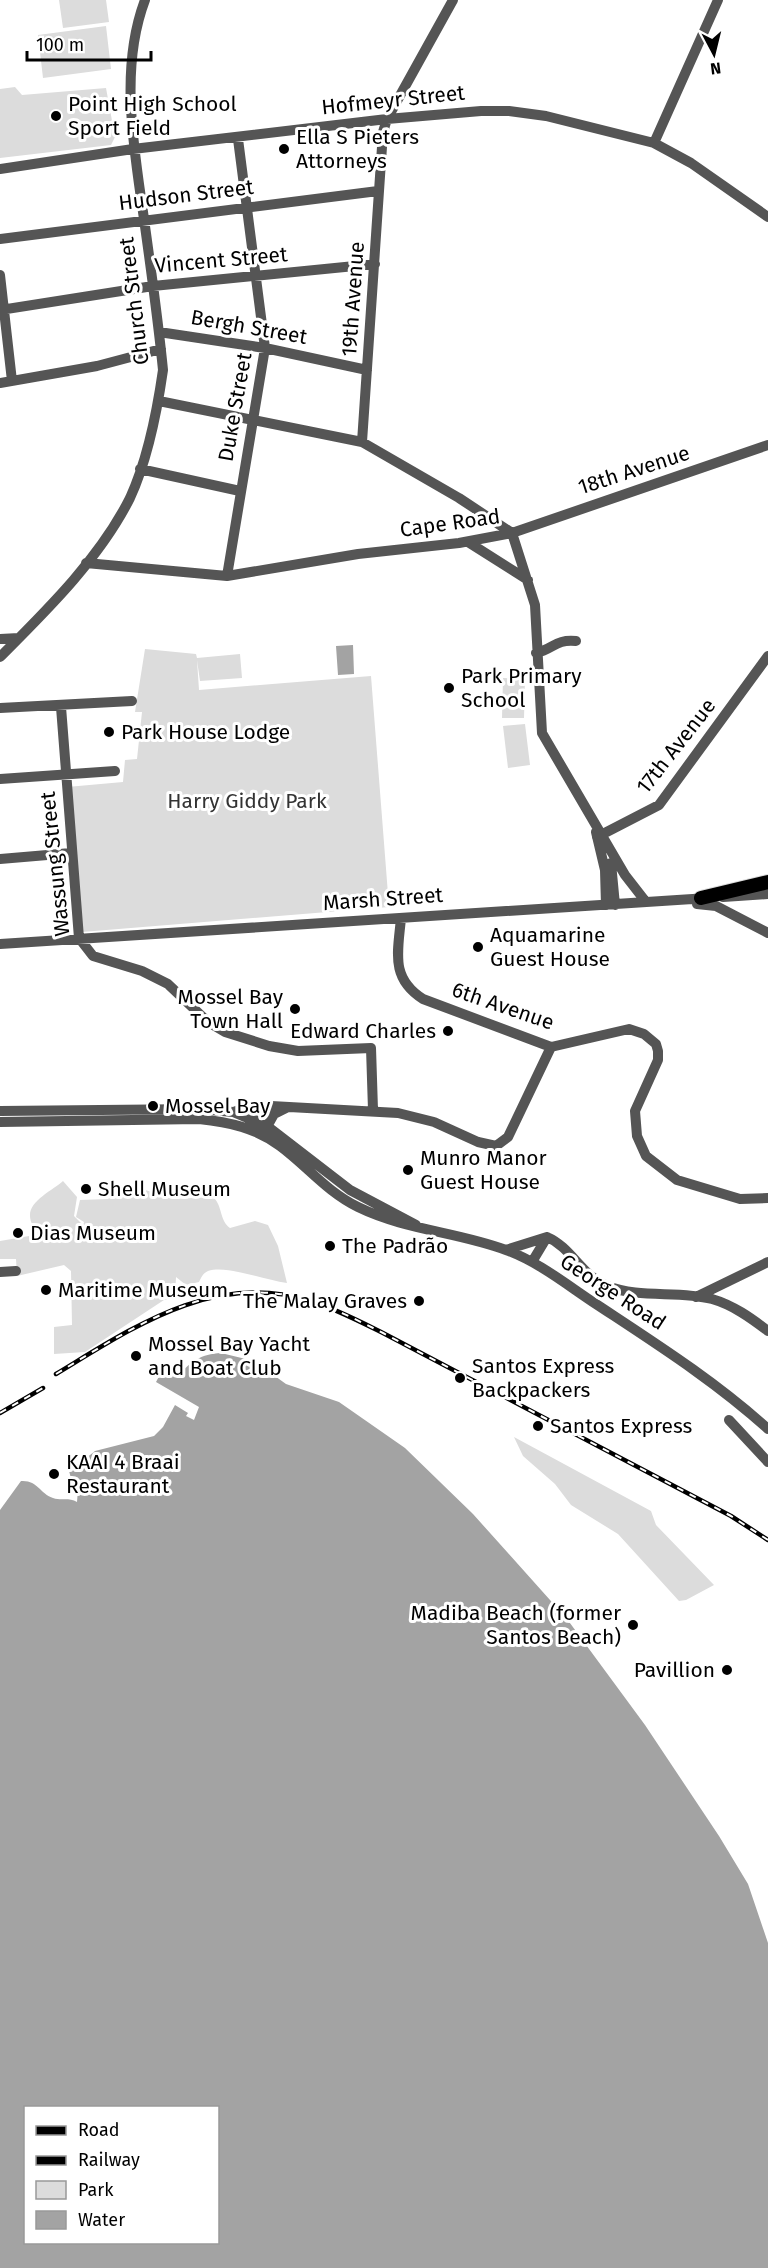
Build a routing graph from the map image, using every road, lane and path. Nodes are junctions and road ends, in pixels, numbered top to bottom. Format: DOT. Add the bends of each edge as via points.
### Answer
graph roads {
  1 [pos="145,0"];
  2 [pos="453,0"];
  3 [pos="718,0"];
  4 [pos="387,119"];
  5 [pos="238,139"];
  6 [pos="654,143"];
  7 [pos="134,149"];
  8 [pos="0,169"];
  9 [pos="378,191"];
  10 [pos="248,207"];
  11 [pos="768,217"];
  12 [pos="144,220"];
  13 [pos="0,239"];
  14 [pos="375,264"];
  15 [pos="0,275"];
  16 [pos="257,277"];
  17 [pos="153,286"];
  18 [pos="2,309"];
  19 [pos="159,332"];
  20 [pos="266,348"];
  21 [pos="161,350"];
  22 [pos="367,370"];
  23 [pos="12,381"];
  24 [pos="0,382"];
  25 [pos="159,400"];
  26 [pos="253,420"];
  27 [pos="362,442"];
  28 [pos="768,446"];
  29 [pos="140,469"];
  30 [pos="240,491"];
  31 [pos="512,533"];
  32 [pos="468,542"];
  33 [pos="86,563"];
  34 [pos="227,576"];
  35 [pos="529,580"];
  36 [pos="19,638"];
  37 [pos="0,639"];
  38 [pos="576,641"];
  39 [pos="536,653"];
  40 [pos="768,656"];
  41 [pos="0,657"];
  42 [pos="132,701"];
  43 [pos="61,707"];
  44 [pos="0,708"];
  45 [pos="115,771"];
  46 [pos="65,775"];
  47 [pos="0,779"];
  48 [pos="598,832"];
  49 [pos="609,846"];
  50 [pos="71,853"];
  51 [pos="0,859"];
  52 [pos="768,882"];
  53 [pos="768,894"];
  54 [pos="725,897"];
  55 [pos="701,898"];
  56 [pos="664,901"];
  57 [pos="646,902"];
  58 [pos="611,905"];
  59 [pos="736,915"];
  60 [pos="401,918"];
  61 [pos="768,933"];
  62 [pos="80,938"];
  63 [pos="0,944"];
  64 [pos="551,1047"];
  65 [pos="271,1106"];
  66 [pos="288,1107"];
  67 [pos="373,1110"];
  68 [pos="0,1111"];
  69 [pos="233,1112"];
  70 [pos="0,1122"];
  71 [pos="250,1123"];
  72 [pos="265,1130"];
  73 [pos="768,1198"];
  74 [pos="547,1237"];
  75 [pos="506,1250"];
  76 [pos="532,1262"];
  77 [pos="768,1262"];
  78 [pos="16,1271"];
  79 [pos="0,1272"];
  80 [pos="696,1297"];
  81 [pos="768,1330"];
  82 [pos="729,1420"];
  83 [pos="768,1429"];
  84 [pos="768,1462"];
  1 -- 7 [label="street, Church Street" via="131,59"];
  2 -- 4 [label="street, 19th Avenue"];
  3 -- 6 [label="street"];
  4 -- 5 [label="street, Hofmeyr Street"];
  4 -- 6 [label="street, Hofmeyr Street" via="509,111 546,116"];
  4 -- 9 [label="street, 19th Avenue"];
  5 -- 7 [label="street, Hofmeyr Street"];
  5 -- 10 [label="street, Duke Street"];
  6 -- 11 [label="street, Hofmeyr Street" via="691,163"];
  7 -- 8 [label="street, Hofmeyr Street"];
  7 -- 12 [label="street, Church Street"];
  9 -- 10 [label="street, Hudson Street"];
  9 -- 14 [label="street, 19th Avenue"];
  10 -- 12 [label="street, Hudson Street"];
  10 -- 16 [label="street, Duke Street"];
  12 -- 13 [label="street, Hudson Street"];
  12 -- 17 [label="street, Church Street"];
  14 -- 16 [label="street, Vincent Street"];
  14 -- 22 [label="street, 19th Avenue"];
  15 -- 18 [label="street"];
  16 -- 17 [label="street, Vincent Street"];
  16 -- 20 [label="street, Duke Street"];
  17 -- 18 [label="street, Vincent Street"];
  17 -- 19 [label="street, Church Street"];
  18 -- 23 [label="street"];
  19 -- 20 [label="street, Bergh Street"];
  19 -- 21 [label="street, Church Street"];
  20 -- 22 [label="street, Bergh Street"];
  20 -- 26 [label="street, Duke Street"];
  21 -- 23 [label="street"];
  21 -- 25 [label="street, Church Street"];
  22 -- 27 [label="street, 19th Avenue"];
  23 -- 24 [label="street"];
  25 -- 26 [label="street"];
  25 -- 29 [label="street, Church Street"];
  26 -- 27 [label="street"];
  26 -- 30 [label="street, Duke Street"];
  27 -- 31 [label="street"];
  28 -- 31 [label="street, 18th Avenue"];
  29 -- 30 [label="street"];
  29 -- 33 [label="street, Church Street" via="119,516"];
  30 -- 34 [label="street, Duke Street"];
  31 -- 32 [label="street, Cape Road"];
  31 -- 35 [label="street, Cape Road"];
  32 -- 34 [label="street, Cape Road" via="358,554"];
  32 -- 35 [label="street"];
  33 -- 34 [label="street, Cape Road"];
  33 -- 36 [label="street, Church Street"];
  35 -- 39 [label="street, Cape Road" via="535,605"];
  36 -- 37 [label="street"];
  36 -- 41 [label="street, Church Street"];
  38 -- 39 [label="street" via="561,640"];
  39 -- 48 [label="street, Cape Road" via="542,733"];
  40 -- 48 [label="street, 17th Avenue" via="659,805"];
  42 -- 43 [label="street"];
  43 -- 44 [label="street"];
  43 -- 46 [label="street, Wassung Street"];
  45 -- 46 [label="street"];
  46 -- 47 [label="street"];
  46 -- 50 [label="street, Wassung Street"];
  48 -- 49 [label="street, Cape Road"];
  48 -- 58 [label="street, Cape Road"];
  49 -- 57 [label="street, Cape Road"];
  49 -- 58 [label="street, Cape Road"];
  50 -- 51 [label="street"];
  50 -- 62 [label="street, Wassung Street"];
  52 -- 55 [label="main road"];
  53 -- 54 [label="street, Marsh Street"];
  54 -- 55 [label="street, Marsh Street"];
  54 -- 59 [label="street"];
  55 -- 56 [label="street, Marsh Street"];
  56 -- 57 [label="street, Marsh Street"];
  56 -- 59 [label="street" via="716,906"];
  57 -- 58 [label="street, Marsh Street"];
  58 -- 60 [label="street, Marsh Street"];
  59 -- 61 [label="street"];
  60 -- 62 [label="street, Marsh Street"];
  60 -- 64 [label="street, 6th Avenue" via="400,974 411,991"];
  62 -- 63 [label="street, Marsh Street"];
  62 -- 67 [label="street, Wassung Street" via="93,956 142,970 168,984 208,1022 225,1032 298,1051 371,1048"];
  64 -- 67 [label="street" via="508,1137 496,1146 434,1122"];
  64 -- 73 [label="street, 6th Avenue" via="629,1029 644,1034 658,1051 658,1060 634,1111 637,1136 646,1156 676,1180 740,1199"];
  65 -- 66 [label="street"];
  65 -- 69 [label="street"];
  65 -- 71 [label="street"];
  66 -- 67 [label="street"];
  66 -- 72 [label="street" via="274,1114"];
  68 -- 69 [label="street, George Road" via="200,1108"];
  69 -- 71 [label="street, George Road"];
  70 -- 71 [label="street, George Road" via="199,1119"];
  71 -- 72 [label="street, George Road"];
  72 -- 75 [label="street, George Road" via="345,1200 393,1222"];
  74 -- 75 [label="street"];
  74 -- 76 [label="street"];
  74 -- 80 [label="street" via="593,1279 608,1286 630,1292"];
  75 -- 76 [label="street, George Road"];
  76 -- 83 [label="street, George Road" via="659,1345 736,1400"];
  77 -- 80 [label="street"];
  78 -- 79 [label="street"];
  80 -- 81 [label="street" via="731,1306"];
  82 -- 84 [label="street"];
}
